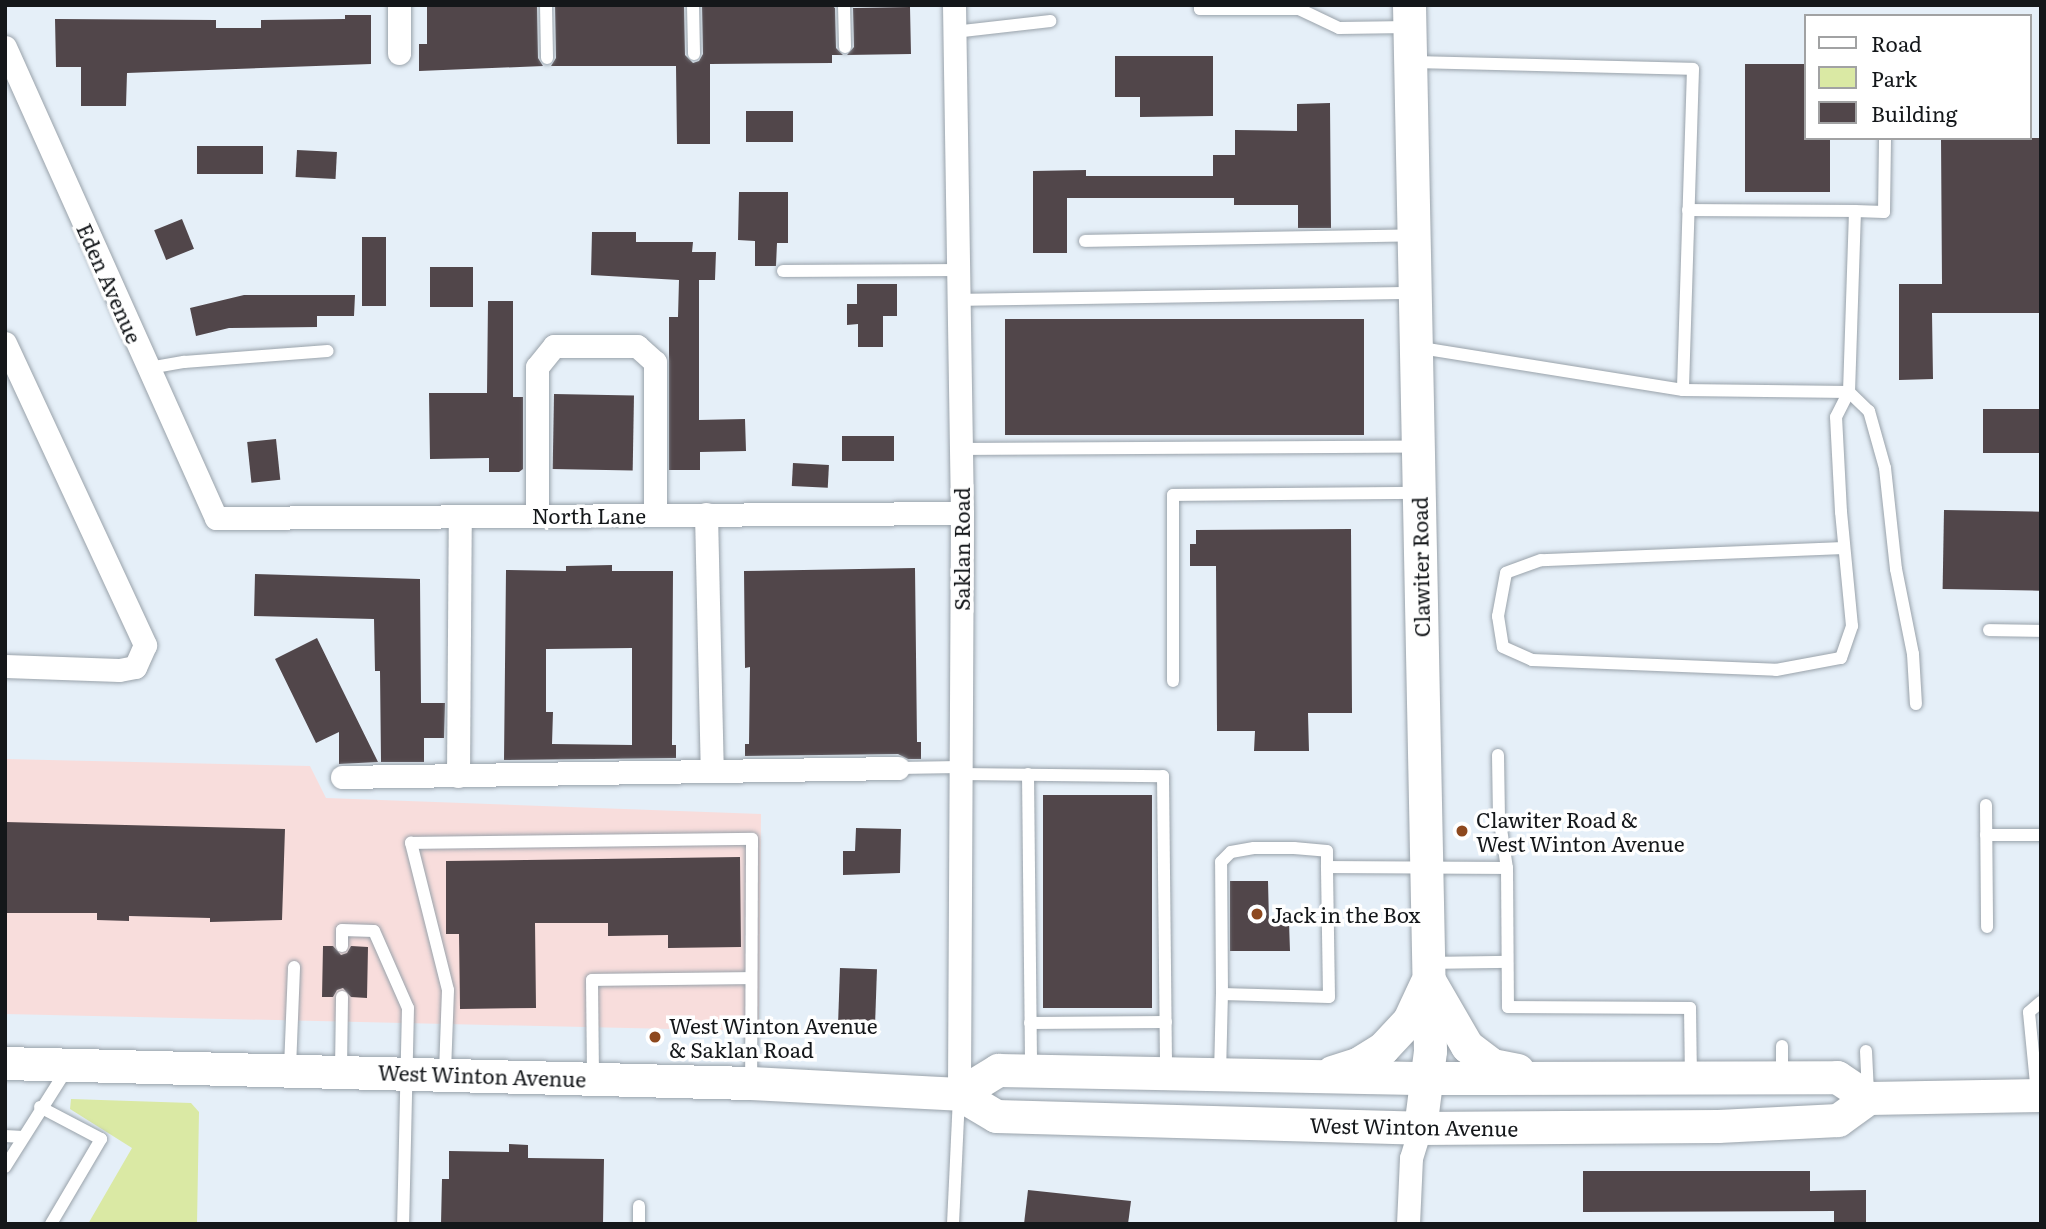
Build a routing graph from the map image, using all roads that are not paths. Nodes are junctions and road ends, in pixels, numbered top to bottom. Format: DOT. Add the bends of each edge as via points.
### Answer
graph roads {
  1 [pos="399,5"];
  2 [pos="546,5"];
  3 [pos="693,5"];
  4 [pos="844,5"];
  5 [pos="954,5"];
  6 [pos="1200,5"];
  7 [pos="1409,16"];
  8 [pos="1050,22"];
  9 [pos="954,32"];
  10 [pos="5,47"];
  11 [pos="845,47"];
  12 [pos="399,53"];
  13 [pos="694,54"];
  14 [pos="547,58"];
  15 [pos="1410,62"];
  16 [pos="1885,140"];
  17 [pos="1688,210"];
  18 [pos="1855,211"];
  19 [pos="1413,235"];
  20 [pos="1085,241"];
  21 [pos="958,270"];
  22 [pos="783,271"];
  23 [pos="1415,293"];
  24 [pos="958,300"];
  25 [pos="5,343"];
  26 [pos="1416,347"];
  27 [pos="328,351"];
  28 [pos="149,368"];
  29 [pos="1683,390"];
  30 [pos="1849,392"];
  31 [pos="1418,447"];
  32 [pos="961,449"];
  33 [pos="1419,493"];
  34 [pos="962,513"];
  35 [pos="655,514"];
  36 [pos="706,514"];
  37 [pos="460,516"];
  38 [pos="537,516"];
  39 [pos="216,518"];
  40 [pos="1844,548"];
  41 [pos="1989,630"];
  42 [pos="2041,631"];
  43 [pos="5,666"];
  44 [pos="1173,681"];
  45 [pos="1916,704"];
  46 [pos="1498,755"];
  47 [pos="898,768"];
  48 [pos="712,770"];
  49 [pos="960,770"];
  50 [pos="1028,774"];
  51 [pos="458,775"];
  52 [pos="342,777"];
  53 [pos="1986,805"];
  54 [pos="1986,835"];
  55 [pos="2041,835"];
  56 [pos="1327,867"];
  57 [pos="1427,868"];
  58 [pos="1507,868"];
  59 [pos="1987,926"];
  60 [pos="342,946"];
  61 [pos="1507,962"];
  62 [pos="295,967"];
  63 [pos="1428,971"];
  64 [pos="751,978"];
  65 [pos="1222,994"];
  66 [pos="342,997"];
  67 [pos="2041,1002"];
  68 [pos="1166,1022"];
  69 [pos="1030,1023"];
  70 [pos="1866,1051"];
  71 [pos="5,1063"];
  72 [pos="71,1063"];
  73 [pos="290,1069"];
  74 [pos="341,1071"];
  75 [pos="1031,1071"];
  76 [pos="408,1073"];
  77 [pos="445,1073"];
  78 [pos="1166,1073"];
  79 [pos="1220,1074"];
  80 [pos="1320,1076"];
  81 [pos="1557,1077"];
  82 [pos="1691,1077"];
  83 [pos="1429,1078"];
  84 [pos="593,1079"];
  85 [pos="751,1083"];
  86 [pos="959,1094"];
  87 [pos="2039,1096"];
  88 [pos="1868,1098"];
  89 [pos="40,1107"];
  90 [pos="1420,1128"];
  91 [pos="5,1136"];
  92 [pos="23,1137"];
  93 [pos="5,1167"];
  94 [pos="639,1206"];
  95 [pos="51,1224"];
  96 [pos="404,1224"];
  97 [pos="639,1224"];
  98 [pos="953,1224"];
  99 [pos="1408,1224"];
  1 -- 12 [label="street"];
  2 -- 14 [label="lane"];
  3 -- 13 [label="lane"];
  4 -- 11 [label="lane"];
  5 -- 9 [label="street, Saklan Road"];
  6 -- 7 [label="lane" via="1200,9 1299,9 1339,28"];
  7 -- 15 [label="main road, Clawiter Road"];
  8 -- 9 [label="lane"];
  9 -- 21 [label="street, Saklan Road"];
  10 -- 28 [label="street, Eden Avenue"];
  15 -- 17 [label="lane" via="1693,69"];
  15 -- 19 [label="main road, Clawiter Road"];
  16 -- 18 [label="lane" via="1884,212"];
  17 -- 18 [label="lane"];
  17 -- 29 [label="lane"];
  18 -- 30 [label="lane"];
  19 -- 20 [label="lane"];
  19 -- 23 [label="main road, Clawiter Road"];
  21 -- 22 [label="lane"];
  21 -- 24 [label="street, Saklan Road"];
  23 -- 24 [label="lane"];
  23 -- 26 [label="main road, Clawiter Road"];
  24 -- 32 [label="street, Saklan Road"];
  25 -- 43 [label="street" via="145,645 135,667 119,670"];
  26 -- 29 [label="lane"];
  26 -- 31 [label="main road, Clawiter Road"];
  27 -- 28 [label="lane"];
  28 -- 39 [label="street, Eden Avenue"];
  29 -- 30 [label="lane"];
  30 -- 40 [label="lane" via="1836,417"];
  30 -- 45 [label="lane" via="1869,411 1885,468 1896,569 1913,654"];
  31 -- 32 [label="lane"];
  31 -- 33 [label="main road, Clawiter Road"];
  32 -- 34 [label="street, Saklan Road"];
  33 -- 44 [label="lane" via="1173,495"];
  33 -- 57 [label="main road, Clawiter Road"];
  34 -- 36 [label="street, North Lane"];
  34 -- 49 [label="street, Saklan Road"];
  35 -- 36 [label="street, North Lane"];
  35 -- 38 [label="street, North Lane"];
  35 -- 38 [label="street" via="655,362 637,346 554,346 537,367"];
  36 -- 48 [label="street"];
  37 -- 38 [label="street, North Lane"];
  37 -- 39 [label="street, North Lane"];
  37 -- 51 [label="street"];
  40 -- 40 [label="lane" via="1852,626 1842,658 1776,670 1532,660 1503,648 1498,616 1506,573 1541,560"];
  41 -- 42 [label="lane"];
  46 -- 58 [label="lane" via="1499,816"];
  47 -- 48 [label="street"];
  47 -- 49 [label="lane"];
  48 -- 51 [label="street"];
  49 -- 50 [label="lane"];
  49 -- 86 [label="street, Saklan Road"];
  50 -- 68 [label="lane" via="1163,776"];
  50 -- 69 [label="lane"];
  51 -- 52 [label="street"];
  53 -- 54 [label="lane"];
  54 -- 55 [label="lane"];
  54 -- 59 [label="lane"];
  56 -- 57 [label="lane"];
  56 -- 65 [label="lane" via="1329,997"];
  56 -- 65 [label="lane" via="1327,852 1294,848 1231,852 1221,862"];
  57 -- 58 [label="lane"];
  57 -- 63 [label="main road, Clawiter Road"];
  58 -- 61 [label="lane"];
  60 -- 76 [label="lane" via="342,930 374,932 408,1008"];
  61 -- 63 [label="lane"];
  61 -- 82 [label="lane" via="1508,1007 1690,1007"];
  62 -- 73 [label="lane"];
  63 -- 80 [label="main road" via="1409,1020 1383,1048 1359,1063"];
  63 -- 81 [label="main road" via="1467,1046 1492,1065"];
  63 -- 83 [label="main road, Clawiter Road"];
  64 -- 77 [label="lane" via="752,839 411,843 448,990"];
  64 -- 84 [label="lane" via="592,980"];
  64 -- 85 [label="lane"];
  65 -- 79 [label="lane"];
  66 -- 74 [label="lane"];
  67 -- 87 [label="lane" via="2029,1012"];
  68 -- 69 [label="lane"];
  68 -- 78 [label="lane"];
  69 -- 75 [label="lane"];
  70 -- 88 [label="lane"];
  71 -- 72 [label="main road, West Winton Avenue"];
  72 -- 73 [label="main road, West Winton Avenue"];
  72 -- 89 [label="lane"];
  73 -- 74 [label="main road, West Winton Avenue"];
  74 -- 76 [label="main road, West Winton Avenue"];
  75 -- 78 [label="main road"];
  75 -- 86 [label="main road" via="998,1070"];
  76 -- 77 [label="main road, West Winton Avenue"];
  76 -- 96 [label="lane"];
  77 -- 84 [label="main road, West Winton Avenue"];
  78 -- 79 [label="main road"];
  79 -- 80 [label="main road"];
  80 -- 83 [label="main road"];
  81 -- 82 [label="main road"];
  81 -- 83 [label="main road"];
  82 -- 88 [label="main road" via="1782,1061 1837,1077"];
  83 -- 90 [label="main road, Clawiter Road"];
  84 -- 85 [label="main road, West Winton Avenue"];
  85 -- 86 [label="main road, West Winton Avenue"];
  86 -- 90 [label="main road, West Winton Avenue" via="996,1116"];
  86 -- 98 [label="lane"];
  87 -- 88 [label="main road"];
  88 -- 90 [label="main road, West Winton Avenue" via="1838,1120 1718,1126"];
  89 -- 92 [label="lane"];
  89 -- 95 [label="lane" via="101,1139"];
  90 -- 99 [label="street" via="1411,1158"];
  91 -- 92 [label="lane"];
  92 -- 93 [label="lane"];
  94 -- 97 [label="lane"];
}
